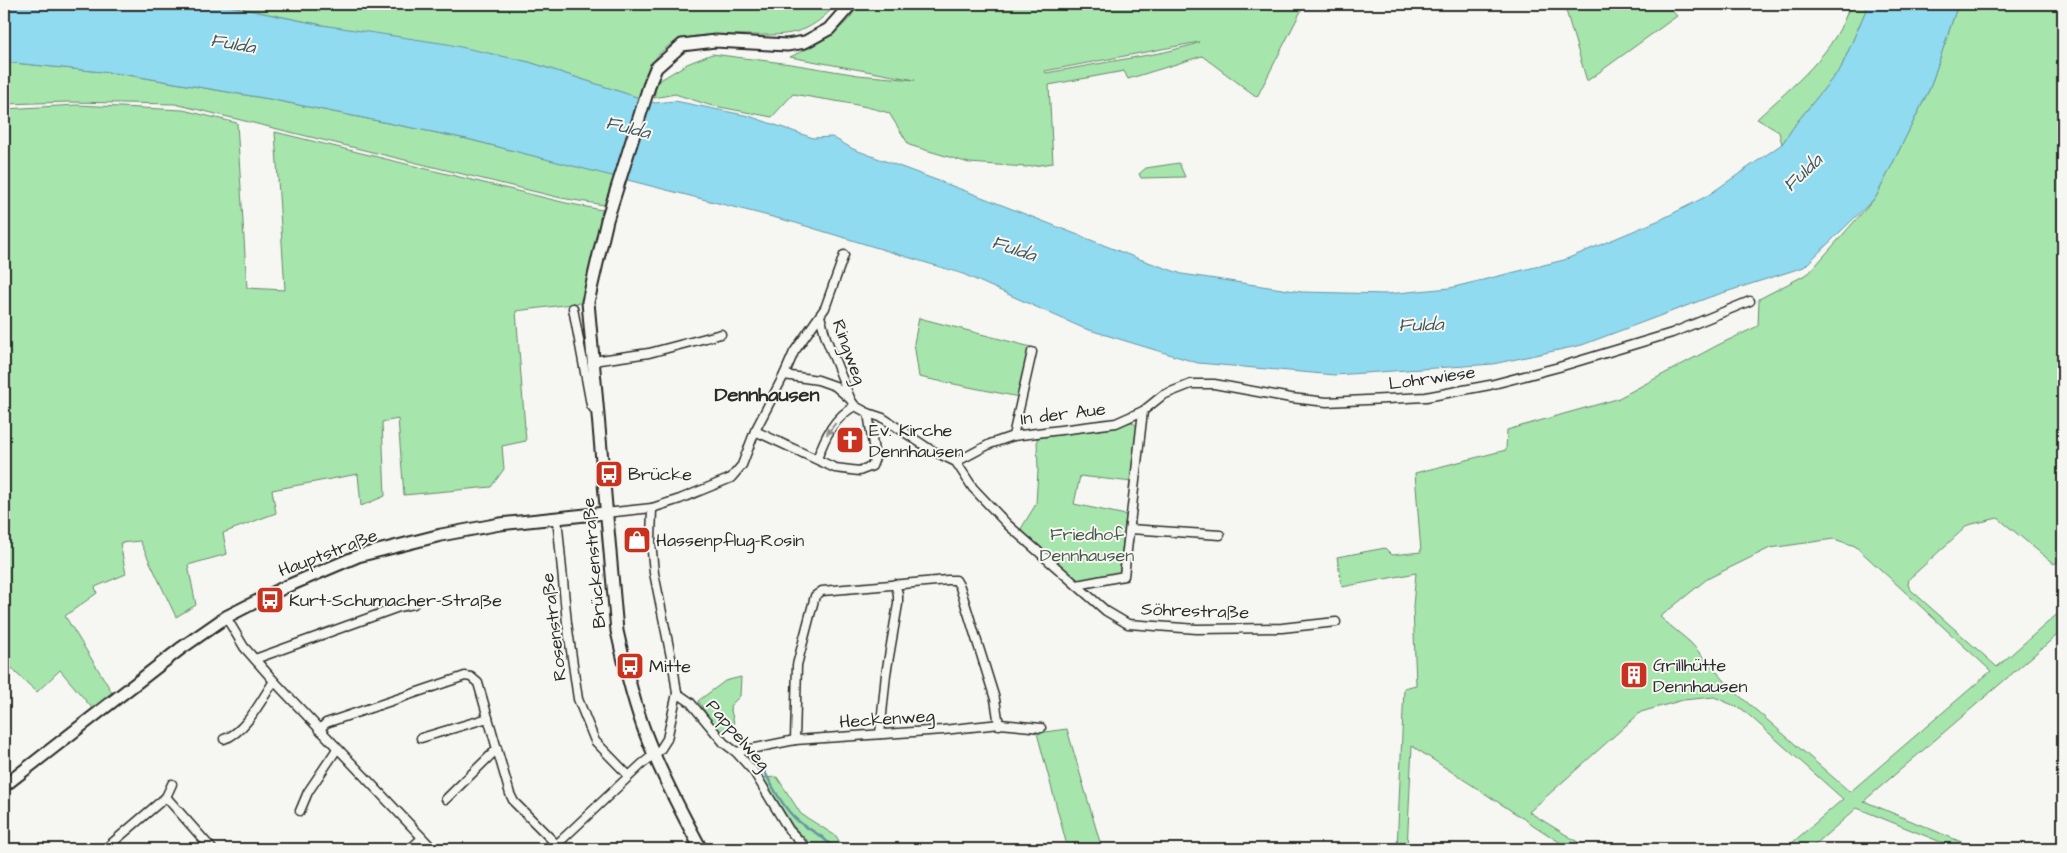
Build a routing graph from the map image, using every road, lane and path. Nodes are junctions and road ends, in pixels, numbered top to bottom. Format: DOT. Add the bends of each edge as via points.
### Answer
graph roads {
  1 [pos="851,4"];
  2 [pos="844,256"];
  3 [pos="1750,301"];
  4 [pos="573,308"];
  5 [pos="820,316"];
  6 [pos="721,334"];
  7 [pos="1032,352"];
  8 [pos="593,361"];
  9 [pos="784,375"];
  10 [pos="852,402"];
  11 [pos="1143,411"];
  12 [pos="868,413"];
  13 [pos="598,414"];
  14 [pos="1116,423"];
  15 [pos="755,431"];
  16 [pos="1013,436"];
  17 [pos="817,458"];
  18 [pos="956,462"];
  19 [pos="652,508"];
  20 [pos="605,512"];
  21 [pos="557,517"];
  22 [pos="1130,529"];
  23 [pos="1220,536"];
  24 [pos="895,584"];
  25 [pos="1077,585"];
  26 [pos="414,604"];
  27 [pos="226,617"];
  28 [pos="1336,622"];
  29 [pos="255,659"];
  30 [pos="274,681"];
  31 [pos="677,693"];
  32 [pos="488,718"];
  33 [pos="998,725"];
  34 [pos="1040,728"];
  35 [pos="319,730"];
  36 [pos="880,734"];
  37 [pos="421,738"];
  38 [pos="224,739"];
  39 [pos="795,740"];
  40 [pos="497,748"];
  41 [pos="337,749"];
  42 [pos="736,752"];
  43 [pos="654,754"];
  44 [pos="629,776"];
  45 [pos="172,784"];
  46 [pos="4,786"];
  47 [pos="166,797"];
  48 [pos="446,800"];
  49 [pos="300,811"];
  50 [pos="422,838"];
  51 [pos="555,847"];
  52 [pos="105,849"];
  53 [pos="212,849"];
  54 [pos="410,849"];
  55 [pos="433,849"];
  56 [pos="701,849"];
  57 [pos="807,849"];
  1 -- 8 [label="street" via="829,30 805,42 786,45 715,40 682,45 656,68 601,240 588,302"];
  2 -- 5 [label="street"];
  3 -- 11 [label="street, Lohrwiese" via="1672,333 1507,380 1426,397 1327,402 1214,384 1191,384 1163,395"];
  4 -- 13 [label="street, Brückenstraße" via="590,405"];
  5 -- 9 [label="street" via="794,352"];
  5 -- 10 [label="street, Ringweg"];
  6 -- 8 [label="street" via="649,353"];
  7 -- 16 [label="street, In der Aue"];
  8 -- 13 [label="street"];
  9 -- 10 [label="street, Söhrestraße" via="835,386"];
  9 -- 15 [label="street"];
  10 -- 12 [label="street, Söhrestraße"];
  10 -- 17 [label="street, one-way" via="826,434"];
  11 -- 14 [label="street, Lohrwiese"];
  11 -- 22 [label="street"];
  12 -- 17 [label="street" via="875,458 872,466 859,472 847,471"];
  12 -- 18 [label="street, Söhrestraße" via="883,418 931,450"];
  13 -- 20 [label="street, Brückenstraße"];
  14 -- 16 [label="street, In der Aue"];
  15 -- 17 [label="street"];
  15 -- 19 [label="street" via="742,465 731,478"];
  16 -- 18 [label="street, In der Aue"];
  18 -- 25 [label="street, Söhrestraße" via="990,508"];
  19 -- 20 [label="street"];
  19 -- 31 [label="street" via="654,573"];
  20 -- 21 [label="street, Hauptstraße"];
  20 -- 43 [label="street, Brückenstraße" via="617,632 629,683"];
  21 -- 27 [label="street, Hauptstraße" via="441,535 358,556 282,588"];
  21 -- 44 [label="street, Rosenstraße" via="578,698 595,741"];
  22 -- 23 [label="street"];
  22 -- 25 [label="street" via="1124,576"];
  24 -- 33 [label="street" via="956,580 995,699"];
  24 -- 36 [label="street" via="898,604"];
  24 -- 39 [label="street" via="822,591 815,596 798,665"];
  25 -- 28 [label="street, Söhrestraße" via="1106,611 1128,624 1197,629 1272,628"];
  26 -- 29 [label="street"];
  27 -- 29 [label="street"];
  27 -- 46 [label="street, Hauptstraße"];
  29 -- 30 [label="street"];
  30 -- 35 [label="street"];
  30 -- 38 [label="street" via="241,728 232,737"];
  31 -- 42 [label="street, Pappelweg" via="690,702 724,743"];
  31 -- 43 [label="street" via="664,745"];
  32 -- 35 [label="street" via="478,683 465,676 326,723"];
  32 -- 37 [label="street"];
  32 -- 40 [label="street"];
  33 -- 34 [label="street, Heckenweg"];
  33 -- 36 [label="street, Heckenweg"];
  35 -- 41 [label="street"];
  36 -- 39 [label="street, Heckenweg"];
  39 -- 42 [label="street, Heckenweg"];
  40 -- 48 [label="street"];
  40 -- 51 [label="street" via="514,802"];
  41 -- 49 [label="street" via="308,792"];
  41 -- 50 [label="street"];
  42 -- 57 [label="street, Pappelweg" via="754,772 789,830"];
  43 -- 44 [label="street"];
  43 -- 56 [label="street, Brückenstraße"];
  44 -- 51 [label="street"];
  45 -- 47 [label="street"];
  47 -- 52 [label="street"];
  47 -- 53 [label="street"];
  50 -- 54 [label="street"];
  50 -- 55 [label="street"];
}
